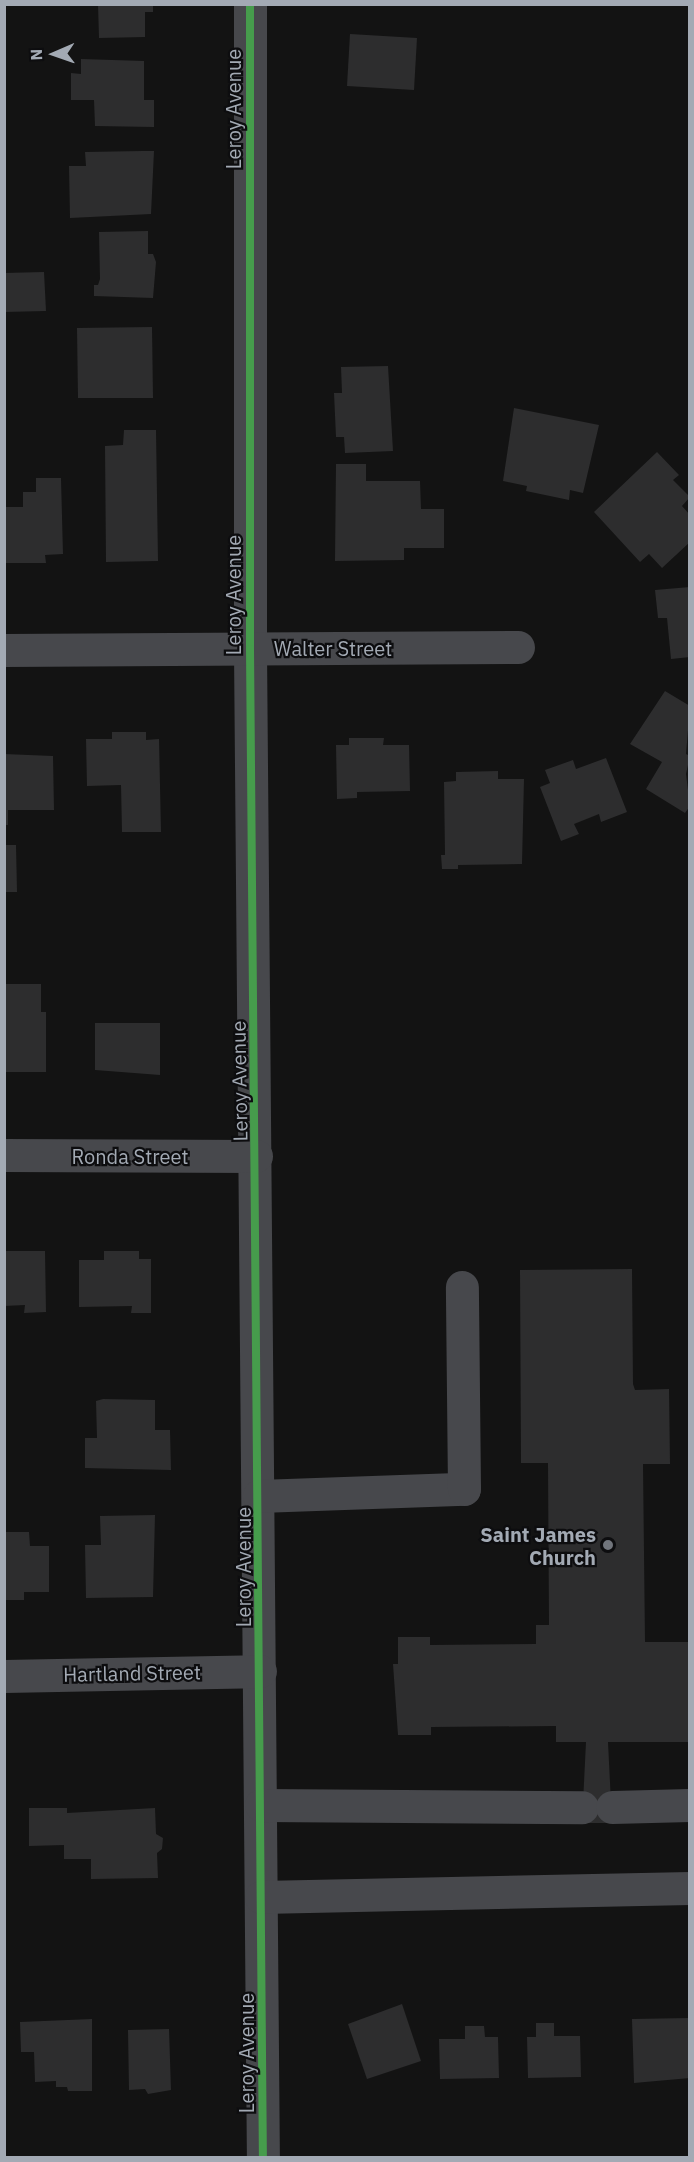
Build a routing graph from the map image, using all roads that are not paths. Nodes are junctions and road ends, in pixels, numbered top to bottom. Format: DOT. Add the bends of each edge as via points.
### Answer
graph roads {
  1 [pos="250,4"];
  2 [pos="518,647"];
  3 [pos="250,649"];
  4 [pos="4,650"];
  5 [pos="4,1155"];
  6 [pos="256,1156"];
  7 [pos="462,1287"];
  8 [pos="259,1496"];
  9 [pos="260,1671"];
  10 [pos="4,1676"];
  11 [pos="261,1805"];
  12 [pos="690,1805"];
  13 [pos="690,1888"];
  14 [pos="261,1897"];
  15 [pos="263,2157"];
  1 -- 3 [label="street, Leroy Avenue"];
  2 -- 3 [label="street, Walter Street"];
  3 -- 4 [label="street, Walter Street"];
  3 -- 6 [label="street, Leroy Avenue"];
  5 -- 6 [label="street, Ronda Street"];
  6 -- 8 [label="street, Leroy Avenue"];
  7 -- 8 [label="street" via="464,1489"];
  8 -- 9 [label="street, Leroy Avenue"];
  9 -- 10 [label="street, Hartland Street"];
  9 -- 11 [label="street, Leroy Avenue"];
  11 -- 12 [label="street"];
  11 -- 14 [label="street, Leroy Avenue"];
  13 -- 14 [label="street"];
  14 -- 15 [label="street, Leroy Avenue"];
}
